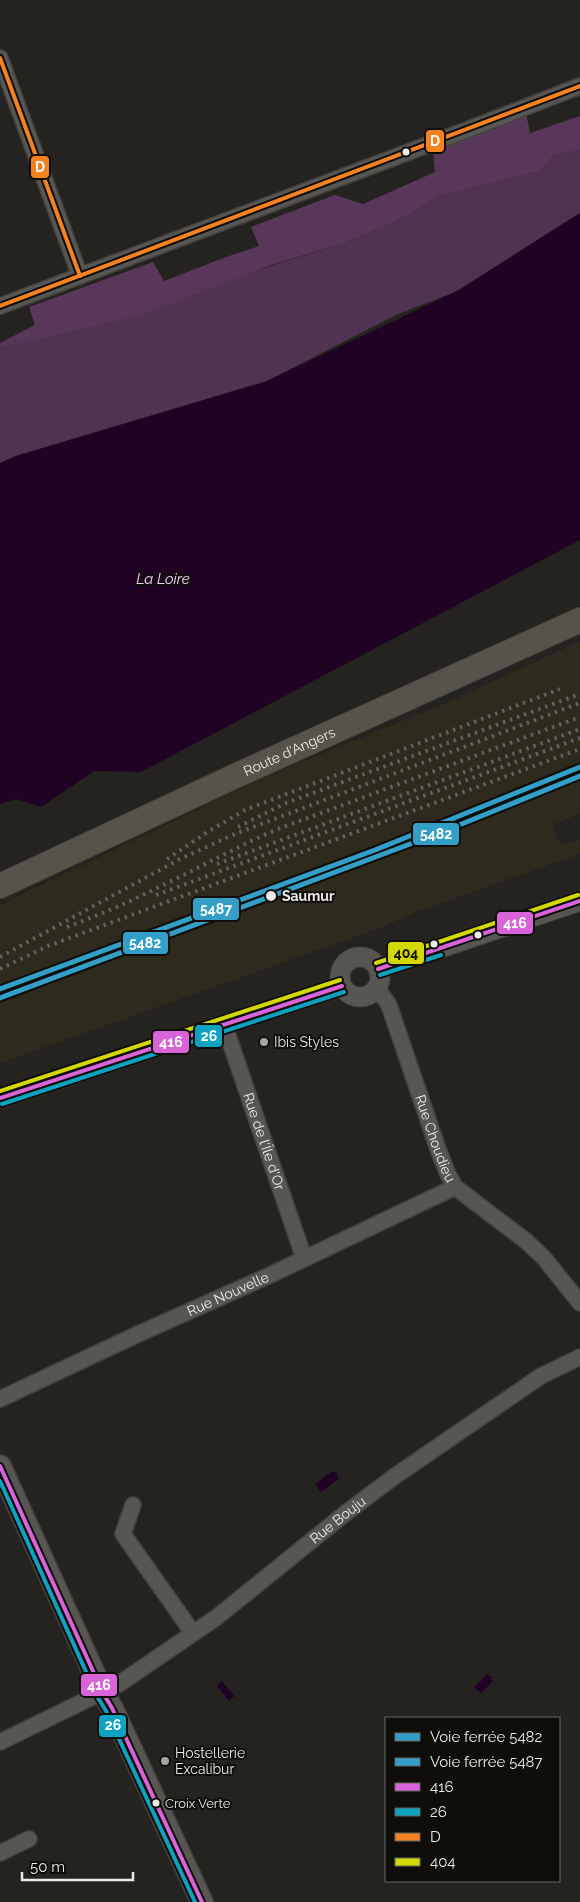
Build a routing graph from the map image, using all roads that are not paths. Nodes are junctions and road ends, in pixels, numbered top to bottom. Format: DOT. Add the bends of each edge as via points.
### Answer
graph roads {
  1 [pos="0,58"];
  2 [pos="580,86"];
  3 [pos="80,276"];
  4 [pos="0,306"];
  5 [pos="580,620"];
  6 [pos="0,886"];
  7 [pos="580,901"];
  8 [pos="378,978"];
  9 [pos="342,986"];
  10 [pos="224,1024"];
  11 [pos="0,1098"];
  12 [pos="455,1187"];
  13 [pos="304,1258"];
  14 [pos="580,1303"];
  15 [pos="580,1358"];
  16 [pos="0,1399"];
  17 [pos="0,1466"];
  18 [pos="133,1505"];
  19 [pos="193,1633"];
  20 [pos="103,1692"];
  21 [pos="0,1742"];
  22 [pos="29,1839"];
  23 [pos="0,1853"];
  24 [pos="202,1902"];
  1 -- 3 [label="street"];
  2 -- 3 [label="street"];
  3 -- 4 [label="street"];
  5 -- 6 [label="main road, Route d'Angers"];
  7 -- 8 [label="street"];
  8 -- 9 [label="street" via="372,993 358,997 346,992"];
  8 -- 9 [label="street" via="369,959 355,958 343,966 340,973"];
  8 -- 12 [label="street, Rue Choudieu" via="438,1149"];
  9 -- 10 [label="street"];
  10 -- 11 [label="street"];
  10 -- 13 [label="street, Rue de l'Île d'Or"];
  12 -- 13 [label="street, Rue Nouvelle"];
  12 -- 14 [label="street, Rue Choudieu" via="538,1252"];
  13 -- 16 [label="street, Rue Nouvelle"];
  15 -- 19 [label="street, Rue Bouju" via="541,1376 396,1476"];
  17 -- 20 [label="main road"];
  18 -- 19 [label="street" via="123,1534"];
  19 -- 20 [label="street, Rue Bouju"];
  20 -- 21 [label="street, Rue Bouju"];
  20 -- 24 [label="main road"];
  22 -- 23 [label="street"];
}
